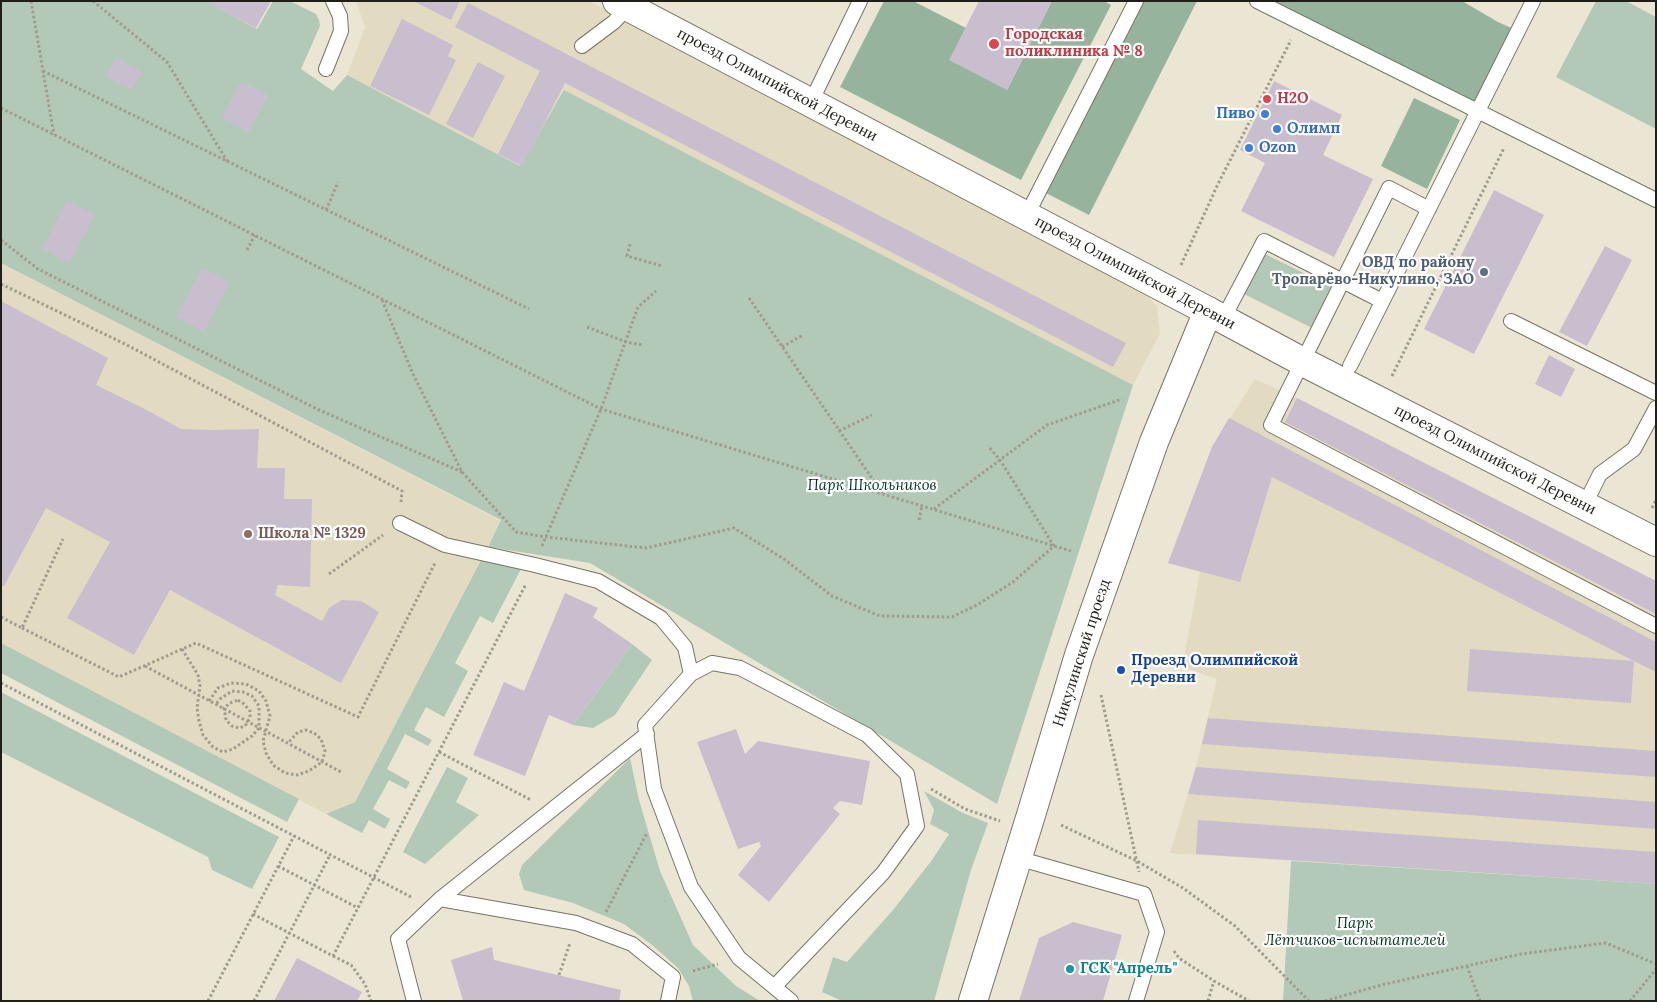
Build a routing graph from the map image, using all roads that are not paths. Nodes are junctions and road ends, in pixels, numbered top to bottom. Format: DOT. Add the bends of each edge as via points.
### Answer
graph roads {
  1 [pos="333,1"];
  2 [pos="860,1"];
  3 [pos="1136,1"];
  4 [pos="1257,1"];
  5 [pos="1533,1"];
  6 [pos="622,4"];
  7 [pos="582,46"];
  8 [pos="326,69"];
  9 [pos="811,102"];
  10 [pos="1477,112"];
  11 [pos="1656,200"];
  12 [pos="1033,204"];
  13 [pos="1428,209"];
  14 [pos="1343,281"];
  15 [pos="1382,300"];
  16 [pos="1216,315"];
  17 [pos="1511,321"];
  18 [pos="1303,362"];
  19 [pos="1350,366"];
  20 [pos="1656,393"];
  21 [pos="1656,408"];
  22 [pos="1591,492"];
  23 [pos="400,522"];
  24 [pos="1656,542"];
  25 [pos="1656,626"];
  26 [pos="691,674"];
  27 [pos="647,734"];
  28 [pos="1017,858"];
  29 [pos="440,899"];
  30 [pos="774,987"];
  31 [pos="414,1001"];
  32 [pos="668,1001"];
  33 [pos="791,1001"];
  34 [pos="973,1001"];
  35 [pos="1136,1001"];
  1 -- 8 [label="lane" via="340,16 341,31"];
  2 -- 9 [label="lane"];
  3 -- 12 [label="lane"];
  4 -- 10 [label="lane"];
  5 -- 10 [label="lane"];
  6 -- 7 [label="lane" via="614,22"];
  6 -- 9 [label="street, проезд Олимпийской Деревни"];
  9 -- 16 [label="street, проезд Олимпийской Деревни"];
  10 -- 11 [label="lane"];
  10 -- 13 [label="lane"];
  13 -- 14 [label="lane" via="1388,188"];
  13 -- 15 [label="lane"];
  14 -- 15 [label="lane"];
  14 -- 16 [label="lane" via="1264,241"];
  14 -- 18 [label="lane"];
  15 -- 19 [label="lane"];
  16 -- 18 [label="street, проезд Олимпийской Деревни"];
  16 -- 28 [label="street, Никулинский проезд" via="1154,442 1074,669"];
  17 -- 20 [label="lane"];
  18 -- 24 [label="street, проезд Олимпийской Деревни"];
  18 -- 25 [label="lane" via="1271,425"];
  21 -- 22 [label="lane" via="1634,449 1600,474"];
  23 -- 26 [label="lane" via="445,545 598,581 661,618 685,647"];
  26 -- 27 [label="lane" via="645,725"];
  26 -- 30 [label="lane" via="712,663 740,668 867,735 907,774 917,826 883,874"];
  27 -- 29 [label="lane"];
  27 -- 30 [label="lane" via="654,789 691,887 739,958"];
  28 -- 34 [label="street, Никулинский проезд"];
  28 -- 35 [label="lane" via="1144,894 1157,932"];
  29 -- 31 [label="lane" via="398,939"];
  29 -- 32 [label="lane" via="576,923 632,944 673,977"];
  30 -- 33 [label="lane"];
}
